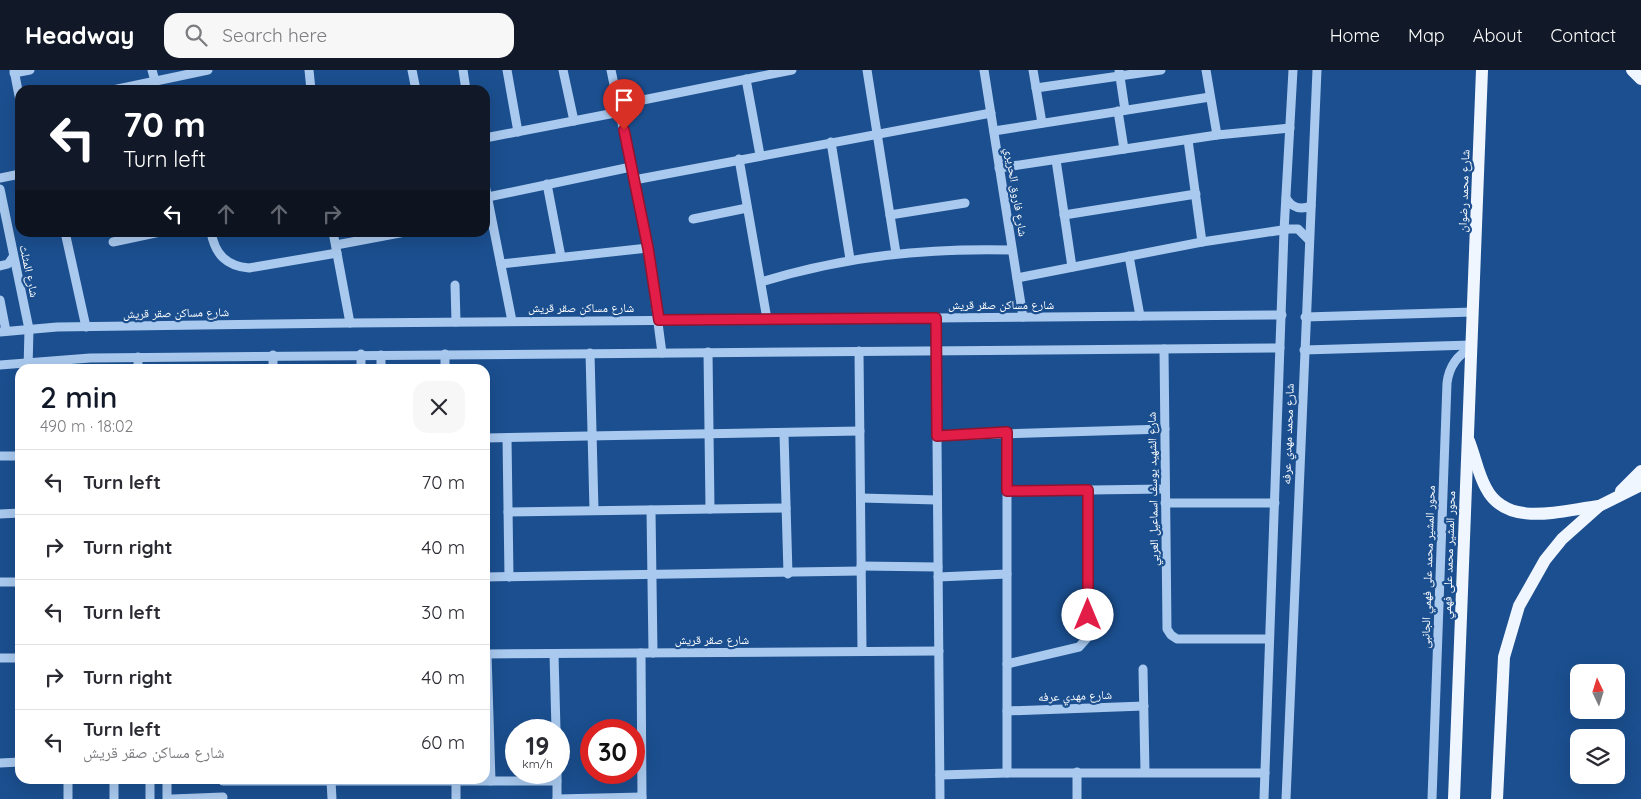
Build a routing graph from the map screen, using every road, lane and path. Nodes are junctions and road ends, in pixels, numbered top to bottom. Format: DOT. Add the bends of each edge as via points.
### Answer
graph roads {
  1 [pos="30,70"];
  2 [pos="152,70"];
  3 [pos="208,70"];
  4 [pos="312,70"];
  5 [pos="412,70"];
  6 [pos="462,70"];
  7 [pos="506,70"];
  8 [pos="564,70"];
  9 [pos="611,70"];
  10 [pos="792,70"];
  11 [pos="867,70"];
  12 [pos="984,70"];
  13 [pos="1033,70"];
  14 [pos="1161,70"];
  15 [pos="1206,70"];
  16 [pos="1293,70"];
  17 [pos="1317,70"];
  18 [pos="1482,70"];
  19 [pos="1491,70"];
  20 [pos="1632,70"];
  21 [pos="14,72"];
  22 [pos="192,72"];
  23 [pos="767,72"];
  24 [pos="1120,73"];
  25 [pos="746,79"];
  26 [pos="1641,79"];
  27 [pos="155,81"];
  28 [pos="17,85"];
  29 [pos="136,85"];
  30 [pos="311,85"];
  31 [pos="415,85"];
  32 [pos="465,85"];
  33 [pos="1036,88"];
  34 [pos="1482,90"];
  35 [pos="1210,97"];
  36 [pos="619,108"];
  37 [pos="1122,111"];
  38 [pos="991,113"];
  39 [pos="574,121"];
  40 [pos="1042,124"];
  41 [pos="1290,128"];
  42 [pos="994,131"];
  43 [pos="518,132"];
  44 [pos="878,134"];
  45 [pos="1217,135"];
  46 [pos="490,137"];
  47 [pos="1188,140"];
  48 [pos="831,142"];
  49 [pos="1124,150"];
  50 [pos="760,155"];
  51 [pos="738,159"];
  52 [pos="1056,160"];
  53 [pos="631,167"];
  54 [pos="1000,168"];
  55 [pos="15,175"];
  56 [pos="0,178"];
  57 [pos="634,180"];
  58 [pos="547,184"];
  59 [pos="0,189"];
  60 [pos="1196,194"];
  61 [pos="490,197"];
  62 [pos="1286,198"];
  63 [pos="965,203"];
  64 [pos="1310,206"];
  65 [pos="748,208"];
  66 [pos="890,215"];
  67 [pos="1064,215"];
  68 [pos="693,219"];
  69 [pos="490,224"];
  70 [pos="1284,231"];
  71 [pos="66,237"];
  72 [pos="136,237"];
  73 [pos="212,237"];
  74 [pos="334,237"];
  75 [pos="385,237"];
  76 [pos="1308,239"];
  77 [pos="113,242"];
  78 [pos="1202,242"];
  79 [pos="648,248"];
  80 [pos="336,249"];
  81 [pos="1012,250"];
  82 [pos="896,253"];
  83 [pos="1129,256"];
  84 [pos="14,257"];
  85 [pos="561,258"];
  86 [pos="850,259"];
  87 [pos="501,264"];
  88 [pos="0,266"];
  89 [pos="1072,267"];
  90 [pos="1017,278"];
  91 [pos="761,282"];
  92 [pos="455,285"];
  93 [pos="0,300"];
  94 [pos="1473,312"];
  95 [pos="1282,315"];
  96 [pos="1140,316"];
  97 [pos="1022,317"];
  98 [pos="936,318"];
  99 [pos="1305,318"];
  100 [pos="767,319"];
  101 [pos="659,320"];
  102 [pos="512,321"];
  103 [pos="456,322"];
  104 [pos="350,323"];
  105 [pos="86,327"];
  106 [pos="29,329"];
  107 [pos="3,332"];
  108 [pos="1472,346"];
  109 [pos="1280,348"];
  110 [pos="1164,349"];
  111 [pos="1304,350"];
  112 [pos="859,351"];
  113 [pos="936,351"];
  114 [pos="662,352"];
  115 [pos="708,352"];
  116 [pos="590,353"];
  117 [pos="361,354"];
  118 [pos="381,354"];
  119 [pos="445,354"];
  120 [pos="273,355"];
  121 [pos="138,357"];
  122 [pos="28,364"];
  123 [pos="42,364"];
  124 [pos="138,364"];
  125 [pos="273,364"];
  126 [pos="361,364"];
  127 [pos="381,364"];
  128 [pos="445,364"];
  129 [pos="0,365"];
  130 [pos="15,365"];
  131 [pos="1165,429"];
  132 [pos="860,431"];
  133 [pos="1007,432"];
  134 [pos="784,434"];
  135 [pos="709,435"];
  136 [pos="937,436"];
  137 [pos="1467,436"];
  138 [pos="592,437"];
  139 [pos="490,438"];
  140 [pos="507,438"];
  141 [pos="0,456"];
  142 [pos="15,456"];
  143 [pos="1641,471"];
  144 [pos="1641,485"];
  145 [pos="1165,489"];
  146 [pos="1088,490"];
  147 [pos="1007,491"];
  148 [pos="861,498"];
  149 [pos="1614,498"];
  150 [pos="938,500"];
  151 [pos="1165,503"];
  152 [pos="1275,503"];
  153 [pos="1599,506"];
  154 [pos="786,508"];
  155 [pos="710,509"];
  156 [pos="594,510"];
  157 [pos="651,510"];
  158 [pos="508,512"];
  159 [pos="15,513"];
  160 [pos="0,514"];
  161 [pos="861,569"];
  162 [pos="938,572"];
  163 [pos="788,574"];
  164 [pos="1007,574"];
  165 [pos="652,575"];
  166 [pos="490,577"];
  167 [pos="509,577"];
  168 [pos="0,582"];
  169 [pos="15,582"];
  170 [pos="1269,639"];
  171 [pos="862,651"];
  172 [pos="939,651"];
  173 [pos="641,653"];
  174 [pos="653,653"];
  175 [pos="490,654"];
  176 [pos="554,654"];
  177 [pos="0,658"];
  178 [pos="15,658"];
  179 [pos="1007,664"];
  180 [pos="1143,669"];
  181 [pos="1144,706"];
  182 [pos="1007,711"];
  183 [pos="556,719"];
  184 [pos="490,756"];
  185 [pos="0,762"];
  186 [pos="15,762"];
  187 [pos="1076,772"];
  188 [pos="1145,772"];
  189 [pos="1006,773"];
  190 [pos="1265,773"];
  191 [pos="940,775"];
  192 [pos="505,780"];
  193 [pos="491,781"];
  194 [pos="68,784"];
  195 [pos="114,784"];
  196 [pos="150,784"];
  197 [pos="167,784"];
  198 [pos="223,784"];
  199 [pos="331,784"];
  200 [pos="456,784"];
  201 [pos="557,784"];
  202 [pos="223,798"];
  203 [pos="642,798"];
  204 [pos="68,799"];
  205 [pos="114,799"];
  206 [pos="150,799"];
  207 [pos="167,799"];
  208 [pos="172,799"];
  209 [pos="332,799"];
  210 [pos="456,799"];
  211 [pos="557,799"];
  212 [pos="940,799"];
  213 [pos="1077,799"];
  214 [pos="1264,799"];
  215 [pos="1286,799"];
  216 [pos="1432,799"];
  217 [pos="1454,799"];
  218 [pos="1497,799"];
  1 -- 21 [label="street"];
  2 -- 27 [label="street"];
  3 -- 22 [label="street"];
  4 -- 30 [label="street"];
  5 -- 31 [label="street"];
  6 -- 32 [label="street"];
  7 -- 43 [label="street"];
  8 -- 39 [label="street"];
  9 -- 36 [label="street"];
  10 -- 23 [label="street"];
  11 -- 44 [label="street"];
  12 -- 38 [label="street, شارع فاروق الحريري"];
  13 -- 33 [label="street"];
  14 -- 24 [label="street"];
  15 -- 35 [label="street"];
  16 -- 41 [label="street, شارع محمد مهدي عرفه"];
  17 -- 64 [label="street, شارع محمد مهدي عرفه"];
  18 -- 34 [label="main road, شارع محمد رضوان"];
  19 -- 34 [label="main road"];
  20 -- 26 [label="main road"];
  21 -- 28 [label="street"];
  22 -- 27 [label="street"];
  23 -- 25 [label="street"];
  24 -- 33 [label="street"];
  24 -- 37 [label="street"];
  25 -- 36 [label="street"];
  25 -- 50 [label="street"];
  27 -- 29 [label="street"];
  33 -- 40 [label="street"];
  34 -- 94 [label="main road, شارع محمد رضوان"];
  35 -- 37 [label="street"];
  35 -- 45 [label="street"];
  36 -- 39 [label="street"];
  36 -- 53 [label="street"];
  37 -- 40 [label="street"];
  37 -- 49 [label="street"];
  38 -- 42 [label="street, شارع فاروق الحريري"];
  38 -- 44 [label="street"];
  39 -- 43 [label="street"];
  40 -- 42 [label="street"];
  41 -- 45 [label="street"];
  41 -- 62 [label="street, شارع محمد مهدي عرفه"];
  42 -- 54 [label="street, شارع فاروق الحريري"];
  43 -- 46 [label="street"];
  44 -- 48 [label="street"];
  44 -- 66 [label="street"];
  45 -- 47 [label="street"];
  47 -- 49 [label="street"];
  47 -- 60 [label="street"];
  48 -- 50 [label="street"];
  48 -- 86 [label="street"];
  49 -- 52 [label="street"];
  50 -- 51 [label="street"];
  51 -- 57 [label="street"];
  51 -- 65 [label="street"];
  52 -- 54 [label="street"];
  52 -- 67 [label="street"];
  53 -- 57 [label="street"];
  53 -- 58 [label="street"];
  54 -- 81 [label="street, شارع فاروق الحريري"];
  55 -- 56 [label="street"];
  57 -- 79 [label="street"];
  58 -- 61 [label="street"];
  58 -- 85 [label="street"];
  59 -- 84 [label="street, شارع المثلث"];
  60 -- 67 [label="street"];
  60 -- 78 [label="street"];
  62 -- 64 [label="street" via="1294,207"];
  62 -- 70 [label="street, شارع محمد مهدي عرفه"];
  63 -- 66 [label="street"];
  64 -- 76 [label="street, شارع محمد مهدي عرفه"];
  65 -- 68 [label="street"];
  65 -- 91 [label="street"];
  66 -- 82 [label="street"];
  67 -- 89 [label="street"];
  69 -- 87 [label="street"];
  70 -- 76 [label="street" via="1298,229"];
  70 -- 78 [label="street"];
  70 -- 95 [label="street, شارع محمد مهدي عرفه"];
  71 -- 105 [label="street"];
  72 -- 77 [label="street"];
  73 -- 80 [label="street" via="222,258 239,267 249,268"];
  74 -- 80 [label="street"];
  75 -- 80 [label="street"];
  76 -- 99 [label="street, شارع محمد مهدي عرفه"];
  78 -- 83 [label="street"];
  79 -- 85 [label="street"];
  79 -- 101 [label="street"];
  80 -- 104 [label="street"];
  81 -- 82 [label="street"];
  81 -- 90 [label="street, شارع فاروق الحريري"];
  82 -- 86 [label="street"];
  83 -- 89 [label="street"];
  83 -- 96 [label="street"];
  84 -- 88 [label="street" via="8,264"];
  84 -- 106 [label="street, شارع المثلث"];
  85 -- 87 [label="street"];
  86 -- 91 [label="street"];
  87 -- 102 [label="street"];
  89 -- 90 [label="street"];
  90 -- 97 [label="street, شارع فاروق الحريري"];
  91 -- 100 [label="street"];
  92 -- 103 [label="street"];
  93 -- 107 [label="street"];
  94 -- 99 [label="street"];
  94 -- 108 [label="main road, محور المشير محمد على فهمي"];
  95 -- 96 [label="street, شارع مساكن صقر قريش"];
  95 -- 109 [label="street, شارع محمد مهدي عرفه"];
  96 -- 97 [label="street, شارع مساكن صقر قريش"];
  97 -- 98 [label="street, شارع مساكن صقر قريش"];
  98 -- 100 [label="street, شارع مساكن صقر قريش"];
  98 -- 113 [label="street"];
  99 -- 111 [label="street, شارع محمد مهدي عرفه"];
  100 -- 101 [label="street, شارع مساكن صقر قريش"];
  101 -- 102 [label="street, شارع مساكن صقر قريش"];
  101 -- 114 [label="street"];
  102 -- 103 [label="street, شارع مساكن صقر قريش"];
  103 -- 104 [label="street, شارع مساكن صقر قريش"];
  104 -- 105 [label="street, شارع مساكن صقر قريش"];
  105 -- 106 [label="street, شارع مساكن صقر قريش"];
  106 -- 107 [label="street, شارع مساكن صقر قريش"];
  106 -- 122 [label="street, شارع المثلث"];
  108 -- 111 [label="street"];
  108 -- 137 [label="main road, محور المشير محمد على فهمي"];
  108 -- 216 [label="street, محور المشير محمد على فهمي الجانبى" via="1452,364 1447,383"];
  109 -- 110 [label="street"];
  109 -- 152 [label="street, شارع محمد مهدي عرفه"];
  110 -- 113 [label="street"];
  110 -- 131 [label="street, شارع الشهيد يوسف اسماعيل العربي"];
  111 -- 215 [label="street, شارع محمد مهدي عرفه"];
  112 -- 113 [label="street"];
  112 -- 115 [label="street"];
  112 -- 132 [label="street"];
  113 -- 136 [label="street"];
  114 -- 115 [label="street"];
  114 -- 116 [label="street"];
  115 -- 135 [label="street"];
  116 -- 119 [label="street"];
  116 -- 138 [label="street"];
  117 -- 118 [label="street"];
  117 -- 120 [label="street"];
  117 -- 126 [label="street"];
  118 -- 119 [label="street"];
  118 -- 127 [label="street"];
  119 -- 128 [label="street"];
  120 -- 121 [label="street"];
  120 -- 125 [label="street"];
  121 -- 123 [label="street"];
  121 -- 124 [label="street"];
  129 -- 130 [label="street"];
  131 -- 133 [label="street"];
  131 -- 145 [label="street, شارع الشهيد يوسف اسماعيل العربي"];
  132 -- 134 [label="street"];
  132 -- 148 [label="street"];
  133 -- 136 [label="street"];
  133 -- 147 [label="street"];
  134 -- 135 [label="street"];
  134 -- 154 [label="street"];
  135 -- 138 [label="street"];
  135 -- 155 [label="street"];
  136 -- 150 [label="street"];
  137 -- 153 [label="main road" via="1486,488 1504,508 1531,514"];
  137 -- 217 [label="main road, محور المشير محمد على فهمي"];
  138 -- 140 [label="street"];
  138 -- 156 [label="street"];
  139 -- 140 [label="street"];
  140 -- 158 [label="street"];
  141 -- 142 [label="street"];
  143 -- 149 [label="main road"];
  144 -- 149 [label="main road"];
  145 -- 146 [label="street"];
  145 -- 151 [label="street, شارع الشهيد يوسف اسماعيل العربي"];
  146 -- 147 [label="street"];
  146 -- 179 [label="street" via="1087,638 1079,647"];
  147 -- 164 [label="street"];
  148 -- 150 [label="street"];
  148 -- 161 [label="street"];
  149 -- 153 [label="main road"];
  150 -- 162 [label="street"];
  151 -- 152 [label="street"];
  151 -- 170 [label="street, شارع الشهيد يوسف اسماعيل العربي" via="1167,629 1171,635 1178,639"];
  152 -- 170 [label="street, شارع محمد مهدي عرفه"];
  153 -- 218 [label="main road" via="1562,539 1545,560 1516,614 1504,658"];
  154 -- 155 [label="street"];
  154 -- 163 [label="street"];
  155 -- 157 [label="street"];
  156 -- 157 [label="street"];
  156 -- 158 [label="street"];
  157 -- 165 [label="street"];
  158 -- 167 [label="street"];
  159 -- 160 [label="street"];
  161 -- 162 [label="street"];
  161 -- 163 [label="street"];
  161 -- 171 [label="street"];
  162 -- 164 [label="street"];
  162 -- 172 [label="street"];
  163 -- 165 [label="street"];
  164 -- 179 [label="street"];
  165 -- 167 [label="street"];
  165 -- 174 [label="street"];
  166 -- 167 [label="street"];
  168 -- 169 [label="street"];
  170 -- 190 [label="street, شارع محمد مهدي عرفه"];
  171 -- 172 [label="street, شارع صقر قريش"];
  171 -- 174 [label="street, شارع صقر قريش"];
  172 -- 191 [label="street"];
  173 -- 174 [label="street, شارع صقر قريش"];
  173 -- 176 [label="street, شارع صقر قريش"];
  173 -- 203 [label="street"];
  175 -- 176 [label="street, شارع صقر قريش"];
  176 -- 183 [label="street"];
  177 -- 178 [label="street"];
  179 -- 182 [label="street"];
  180 -- 181 [label="street"];
  181 -- 182 [label="street, شارع مهدي عرفه"];
  181 -- 188 [label="street"];
  182 -- 189 [label="street"];
  184 -- 193 [label="street"];
  185 -- 186 [label="street"];
  187 -- 188 [label="street"];
  187 -- 189 [label="street"];
  187 -- 213 [label="street"];
  188 -- 190 [label="street"];
  189 -- 191 [label="street"];
  190 -- 214 [label="street, شارع محمد مهدي عرفه"];
  191 -- 212 [label="street"];
  192 -- 193 [label="street"];
  194 -- 204 [label="street"];
  195 -- 205 [label="street"];
  196 -- 206 [label="street"];
  197 -- 207 [label="street"];
  198 -- 202 [label="street"];
  199 -- 209 [label="street"];
  200 -- 210 [label="street"];
  201 -- 211 [label="street"];
  202 -- 208 [label="street"];
  203 -- 211 [label="street"];
}
